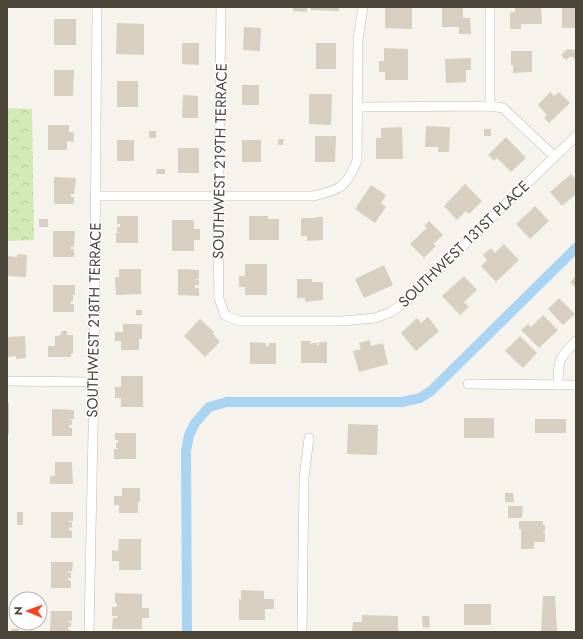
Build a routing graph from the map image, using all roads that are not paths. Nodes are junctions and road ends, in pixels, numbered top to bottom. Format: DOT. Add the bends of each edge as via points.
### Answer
graph roads {
  1 [pos="97,7"];
  2 [pos="221,7"];
  3 [pos="363,7"];
  4 [pos="490,7"];
  5 [pos="490,106"];
  6 [pos="358,107"];
  7 [pos="576,136"];
  8 [pos="555,157"];
  9 [pos="95,196"];
  10 [pos="219,197"];
  11 [pos="225,314"];
  12 [pos="576,341"];
  13 [pos="7,381"];
  14 [pos="94,382"];
  15 [pos="468,384"];
  16 [pos="558,385"];
  17 [pos="576,385"];
  18 [pos="310,438"];
  19 [pos="89,632"];
  20 [pos="302,632"];
  1 -- 9 [label="street, SOUTHWEST 218TH TERRACE"];
  2 -- 10 [label="street, SOUTHWEST 219TH TERRACE"];
  3 -- 6 [label="street" via="358,39"];
  4 -- 5 [label="street"];
  5 -- 6 [label="street"];
  5 -- 8 [label="street" via="503,108"];
  6 -- 10 [label="street" via="357,161 351,177 342,187 330,193 313,196"];
  7 -- 8 [label="street, SOUTHWEST 131ST PLACE"];
  8 -- 11 [label="street, SOUTHWEST 131ST PLACE" via="405,302 391,312 375,318 342,322 239,321"];
  9 -- 10 [label="street"];
  9 -- 14 [label="street, SOUTHWEST 218TH TERRACE"];
  10 -- 11 [label="street, SOUTHWEST 219TH TERRACE" via="219,299"];
  12 -- 16 [label="street" via="561,357"];
  13 -- 14 [label="street"];
  14 -- 19 [label="street, SOUTHWEST 218TH TERRACE"];
  15 -- 16 [label="street"];
  16 -- 17 [label="street"];
  18 -- 20 [label="street" via="304,477"];
}
